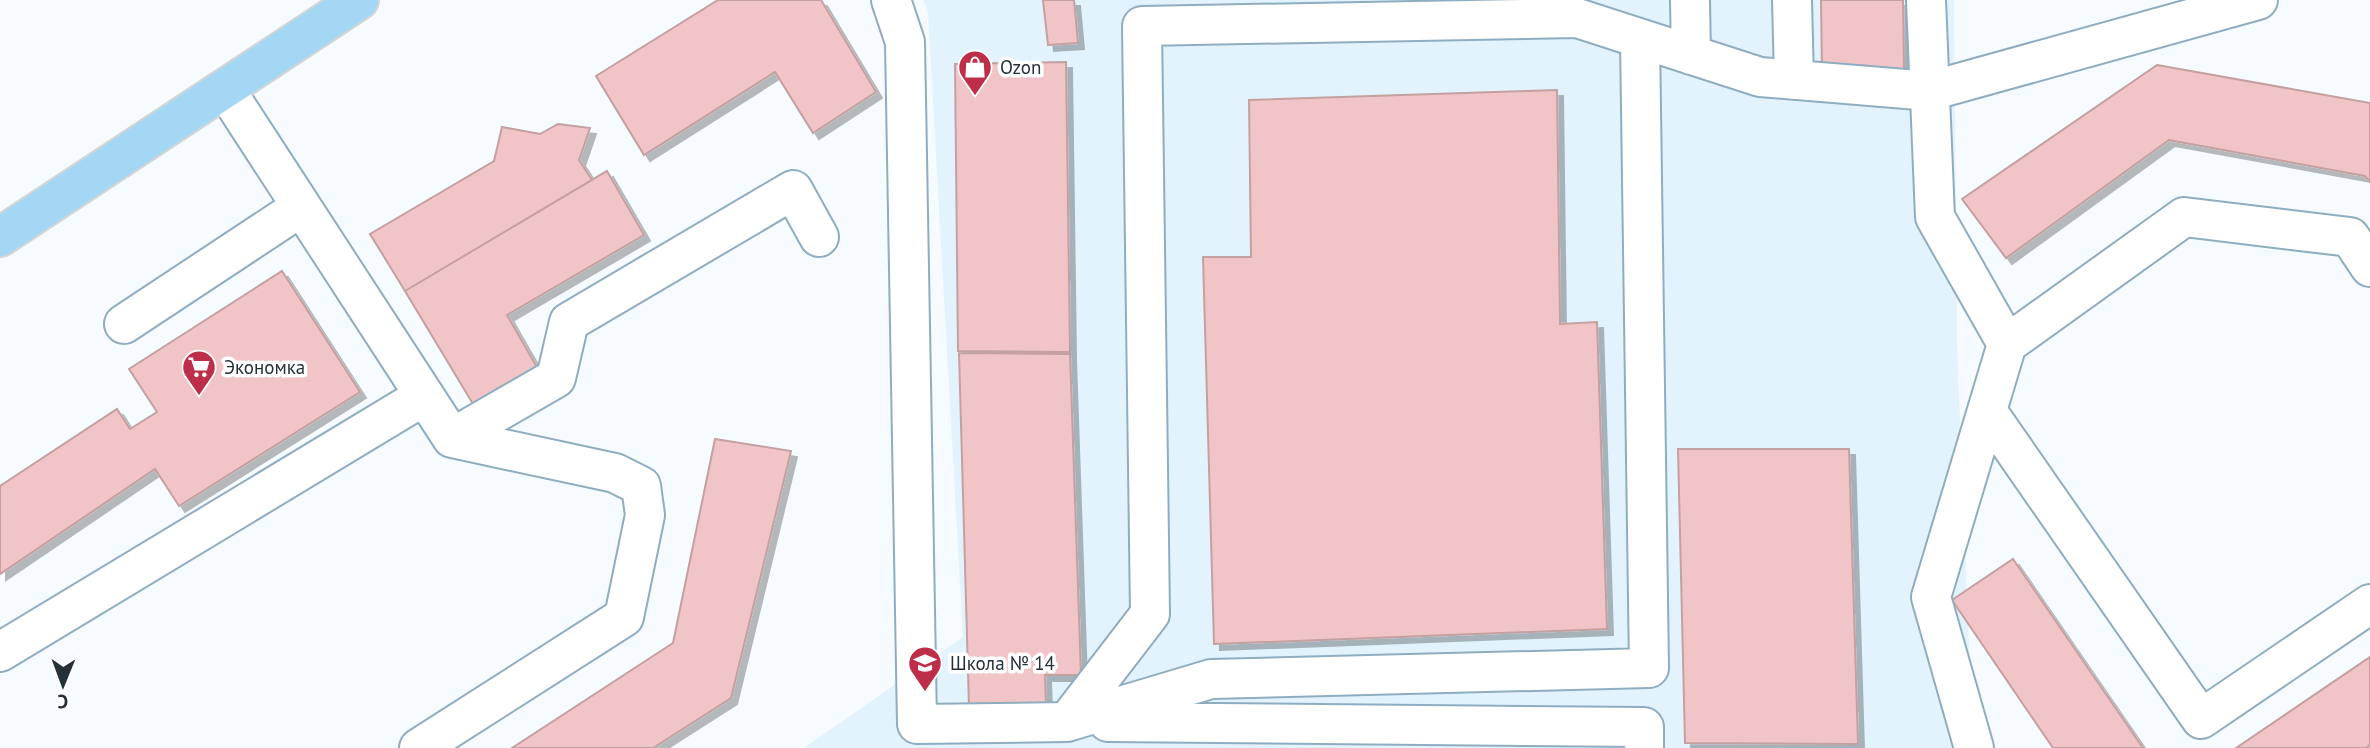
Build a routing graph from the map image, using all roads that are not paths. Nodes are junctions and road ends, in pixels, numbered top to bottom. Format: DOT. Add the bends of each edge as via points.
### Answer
graph roads {
  1 [pos="359,0"];
  2 [pos="891,0"];
  3 [pos="1690,0"];
  4 [pos="1792,0"];
  5 [pos="1926,0"];
  6 [pos="2258,0"];
  7 [pos="1640,39"];
  8 [pos="1691,55"];
  9 [pos="1794,80"];
  10 [pos="225,89"];
  11 [pos="1930,90"];
  12 [pos="301,207"];
  13 [pos="0,237"];
  14 [pos="819,237"];
  15 [pos="2370,267"];
  16 [pos="124,324"];
  17 [pos="2007,344"];
  18 [pos="424,396"];
  19 [pos="1987,411"];
  20 [pos="452,438"];
  21 [pos="2370,604"];
  22 [pos="0,652"];
  23 [pos="1067,722"];
  24 [pos="908,736"];
  25 [pos="419,748"];
  26 [pos="1644,748"];
  27 [pos="1974,748"];
  1 -- 10 [label="main road"];
  2 -- 24 [label="lane" via="905,41"];
  3 -- 8 [label="lane"];
  4 -- 9 [label="lane"];
  5 -- 11 [label="lane"];
  6 -- 11 [label="lane"];
  7 -- 8 [label="lane"];
  7 -- 23 [label="lane" via="1649,668 1211,679"];
  7 -- 23 [label="lane" via="1577,18 1142,26 1150,614"];
  8 -- 9 [label="lane" via="1760,77"];
  9 -- 11 [label="lane"];
  10 -- 12 [label="lane"];
  10 -- 13 [label="main road"];
  11 -- 17 [label="lane" via="1936,218"];
  12 -- 16 [label="lane"];
  12 -- 18 [label="lane"];
  14 -- 20 [label="lane" via="793,190 569,322 556,378"];
  15 -- 17 [label="lane" via="2350,237 2184,217"];
  17 -- 19 [label="lane"];
  18 -- 20 [label="lane"];
  18 -- 22 [label="lane"];
  19 -- 21 [label="lane" via="2201,719"];
  19 -- 27 [label="lane" via="1931,597"];
  20 -- 25 [label="lane" via="615,473 641,486 645,515 624,617"];
  23 -- 24 [label="lane"];
  23 -- 26 [label="lane" via="1644,727"];
}
